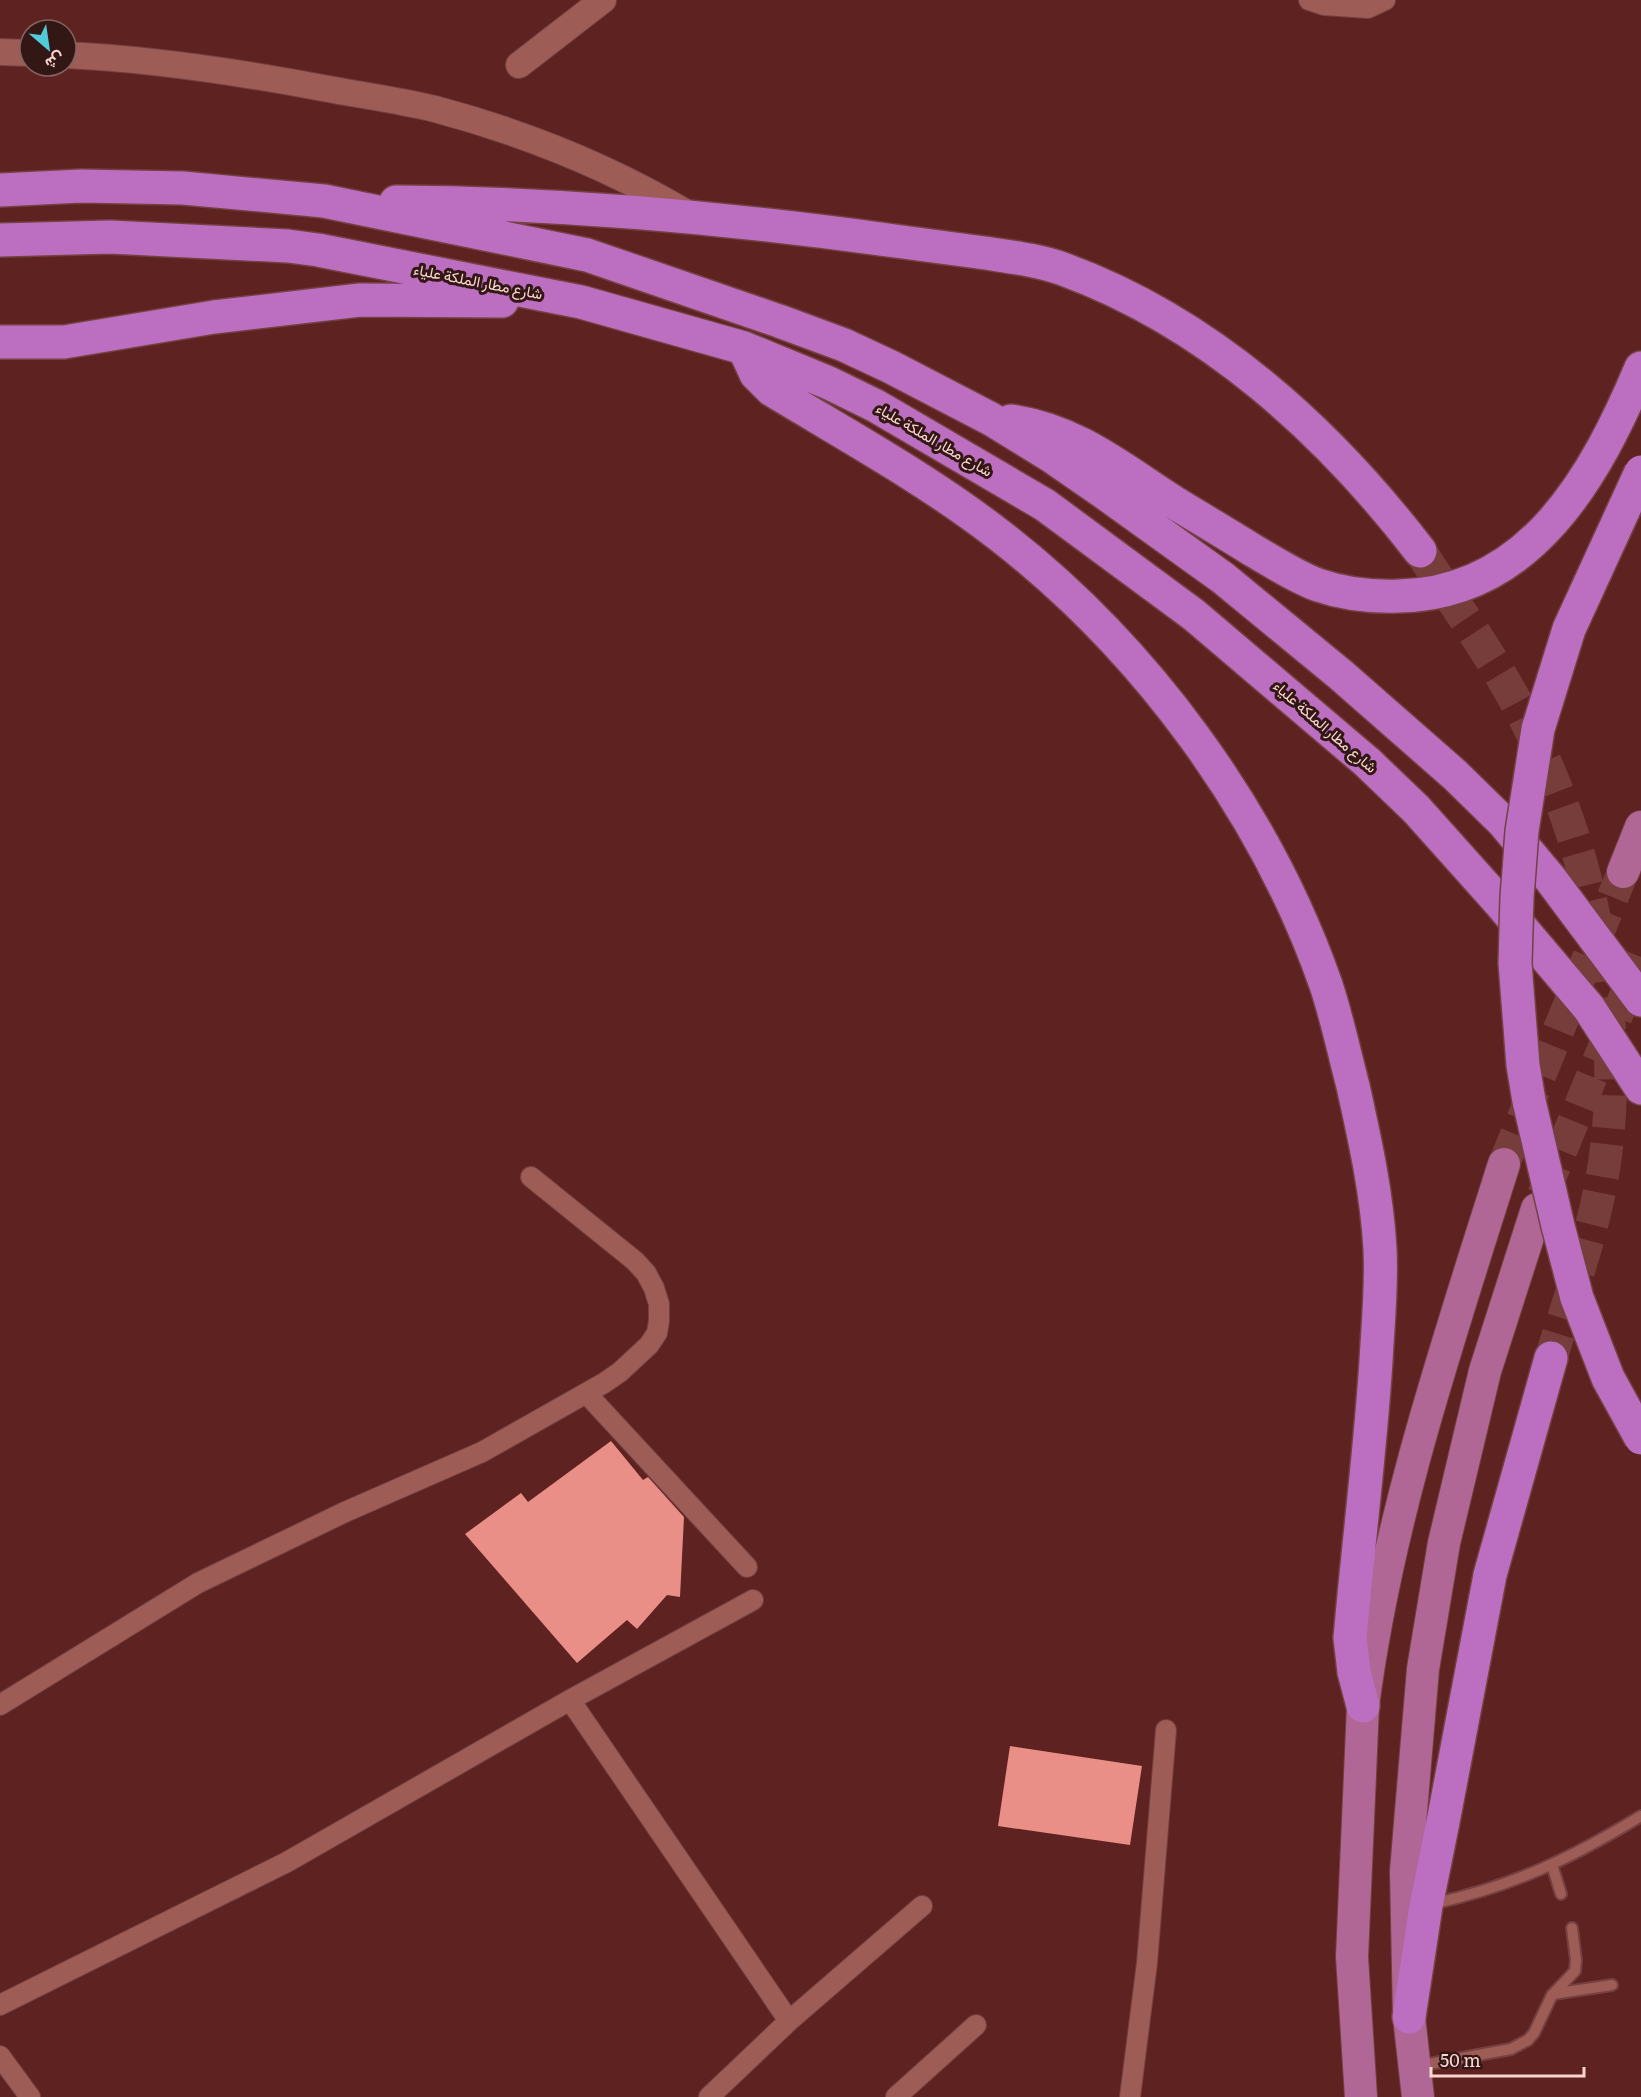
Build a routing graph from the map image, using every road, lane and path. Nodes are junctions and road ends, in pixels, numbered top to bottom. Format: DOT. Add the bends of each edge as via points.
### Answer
graph roads {
  1 [pos="603,0"];
  2 [pos="1309,0"];
  3 [pos="1385,0"];
  4 [pos="0,52"];
  5 [pos="18,53"];
  6 [pos="78,56"];
  7 [pos="519,65"];
  8 [pos="0,190"];
  9 [pos="324,201"];
  10 [pos="693,217"];
  11 [pos="0,240"];
  12 [pos="581,302"];
  13 [pos="0,342"];
  14 [pos="744,348"];
  15 [pos="1641,368"];
  16 [pos="992,419"];
  17 [pos="1641,472"];
  18 [pos="1420,551"];
  19 [pos="1641,827"];
  20 [pos="1623,872"];
  21 [pos="1641,1000"];
  22 [pos="1641,1088"];
  23 [pos="1504,1164"];
  24 [pos="531,1177"];
  25 [pos="1537,1209"];
  26 [pos="1551,1358"];
  27 [pos="586,1393"];
  28 [pos="1641,1438"];
  29 [pos="747,1567"];
  30 [pos="753,1600"];
  31 [pos="570,1700"];
  32 [pos="0,1705"];
  33 [pos="1363,1706"];
  34 [pos="1166,1730"];
  35 [pos="1641,1816"];
  36 [pos="1552,1865"];
  37 [pos="1561,1894"];
  38 [pos="922,1906"];
  39 [pos="1425,1906"];
  40 [pos="1572,1928"];
  41 [pos="1612,1984"];
  42 [pos="1552,1995"];
  43 [pos="0,2005"];
  44 [pos="1409,2017"];
  45 [pos="789,2021"];
  46 [pos="976,2025"];
  47 [pos="0,2056"];
  48 [pos="1416,2082"];
  49 [pos="716,2095"];
  50 [pos="30,2097"];
  51 [pos="896,2097"];
  52 [pos="1130,2097"];
  53 [pos="1361,2097"];
  1 -- 7 [label="street"];
  2 -- 3 [label="street" via="1368,8"];
  4 -- 5 [label="street"];
  6 -- 10 [label="street" via="179,64 432,108 512,131 590,162"];
  8 -- 9 [label="highway" via="81,186 183,188"];
  9 -- 10 [label="highway" via="459,202"];
  9 -- 16 [label="highway" via="587,255 844,345"];
  10 -- 18 [label="highway" via="1021,258 1061,268 1109,288 1214,348 1270,393 1319,436"];
  11 -- 12 [label="highway, شارع مطار الملكة علياء" via="110,237 288,246"];
  12 -- 13 [label="highway" via="360,300 214,317 64,342"];
  12 -- 14 [label="highway, شارع مطار الملكة علياء"];
  14 -- 22 [label="highway, شارع مطار الملكة علياء" via="829,382 876,406 1046,505 1194,615 1367,762 1416,809 1589,1008"];
  14 -- 33 [label="highway" via="756,374 772,390 917,479 999,535 1094,619 1175,710 1199,744 1262,843 1306,933 1330,997 1360,1116 1375,1193 1380,1251 1373,1398 1350,1638 1353,1672"];
  15 -- 16 [label="highway" via="1592,469 1561,513 1536,539 1485,577 1453,589 1412,596 1351,594 1319,585 1272,561 1064,434"];
  16 -- 21 [label="highway" via="1222,578 1402,727 1503,822"];
  17 -- 28 [label="highway, bridge" via="1569,629 1538,729 1522,831 1515,963 1523,1065 1558,1227 1577,1298 1608,1378"];
  19 -- 20 [label="main road"];
  23 -- 33 [label="main road" via="1432,1391 1385,1579"];
  24 -- 27 [label="street" via="635,1261 646,1273 659,1304 660,1321 649,1345 620,1372"];
  25 -- 44 [label="main road" via="1485,1371 1444,1543 1427,1639 1406,1871"];
  26 -- 39 [label="highway" via="1490,1575"];
  27 -- 29 [label="street"];
  27 -- 32 [label="street" via="482,1452 336,1516 198,1583"];
  30 -- 31 [label="street"];
  31 -- 43 [label="street" via="287,1862"];
  31 -- 45 [label="street"];
  33 -- 53 [label="main road" via="1352,1957"];
  34 -- 52 [label="street" via="1147,1963"];
  35 -- 36 [label="lane"];
  36 -- 37 [label="lane"];
  36 -- 39 [label="lane" via="1505,1884"];
  38 -- 45 [label="street"];
  39 -- 44 [label="highway"];
  40 -- 42 [label="lane" via="1575,1971"];
  41 -- 42 [label="lane"];
  42 -- 48 [label="lane" via="1534,2033 1520,2046"];
  44 -- 48 [label="main road"];
  45 -- 49 [label="street"];
  46 -- 51 [label="street"];
  47 -- 50 [label="street"];
}
